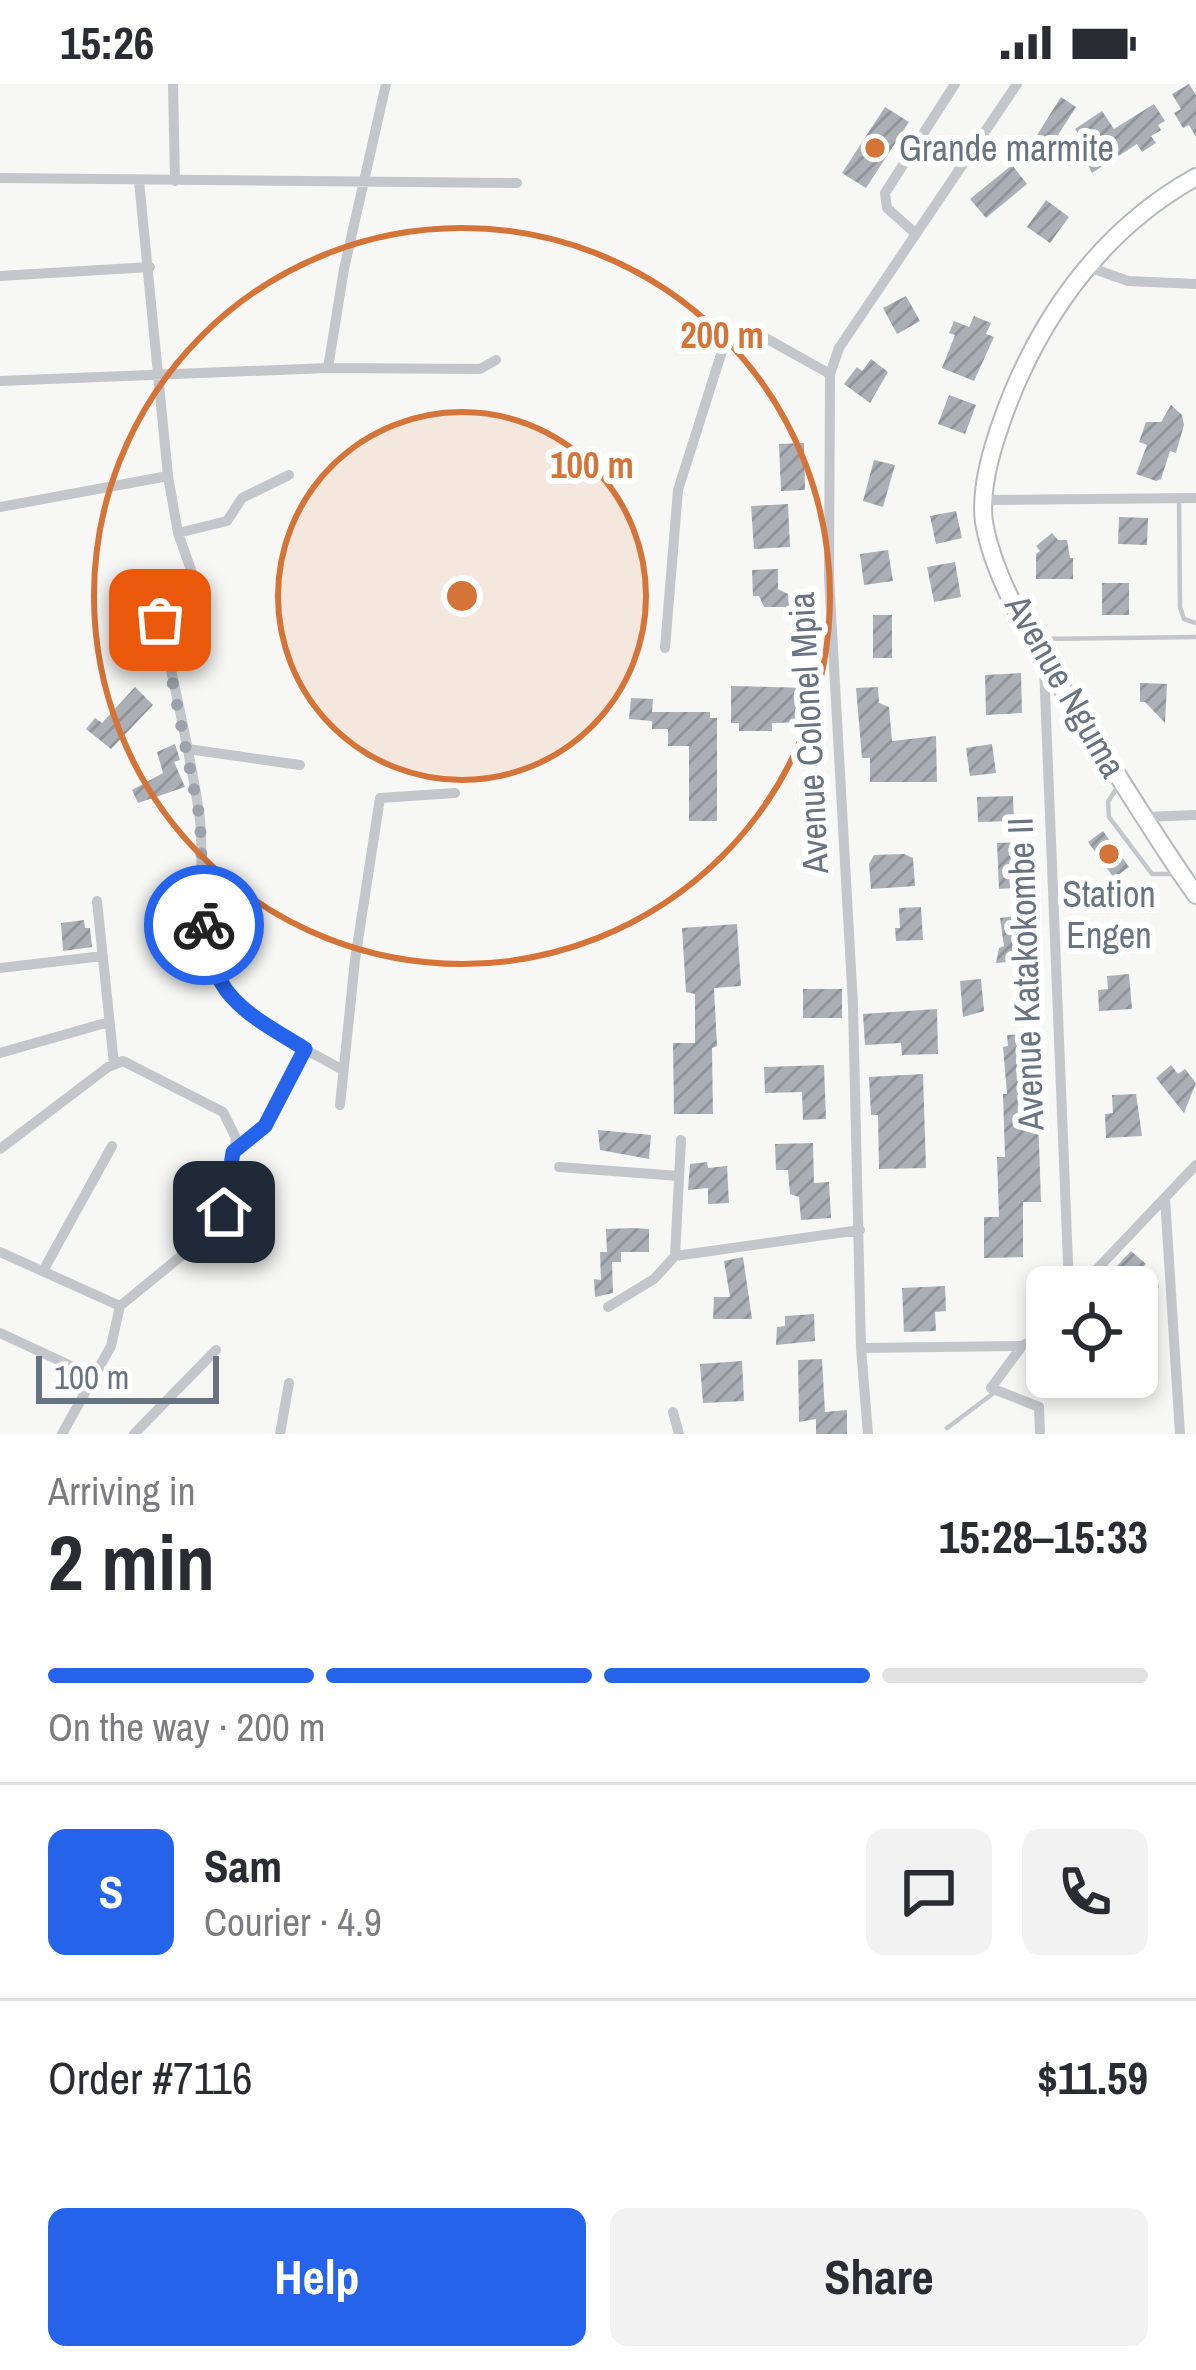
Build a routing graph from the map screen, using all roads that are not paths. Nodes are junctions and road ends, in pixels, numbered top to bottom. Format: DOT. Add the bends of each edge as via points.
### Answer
graph roads {
  1 [pos="173,84"];
  2 [pos="386,84"];
  3 [pos="955,84"];
  4 [pos="1018,84"];
  5 [pos="1196,177"];
  6 [pos="0,178"];
  7 [pos="139,181"];
  8 [pos="175,181"];
  9 [pos="517,182"];
  10 [pos="366,183"];
  11 [pos="916,234"];
  12 [pos="1086,266"];
  13 [pos="150,267"];
  14 [pos="0,276"];
  15 [pos="1196,284"];
  16 [pos="496,360"];
  17 [pos="328,368"];
  18 [pos="830,374"];
  19 [pos="160,375"];
  20 [pos="0,381"];
  21 [pos="290,475"];
  22 [pos="168,476"];
  23 [pos="1179,498"];
  24 [pos="1196,498"];
  25 [pos="984,500"];
  26 [pos="0,507"];
  27 [pos="178,533"];
  28 [pos="197,587"];
  29 [pos="160,620"];
  30 [pos="1196,623"];
  31 [pos="1196,637"];
  32 [pos="1032,639"];
  33 [pos="665,648"];
  34 [pos="1044,658"];
  35 [pos="188,749"];
  36 [pos="300,765"];
  37 [pos="1122,781"];
  38 [pos="455,793"];
  39 [pos="1196,815"];
  40 [pos="1145,817"];
  41 [pos="1180,873"];
  42 [pos="1196,895"];
  43 [pos="97,901"];
  44 [pos="103,956"];
  45 [pos="0,968"];
  46 [pos="109,1022"];
  47 [pos="305,1049"];
  48 [pos="0,1053"];
  49 [pos="114,1064"];
  50 [pos="341,1069"];
  51 [pos="340,1106"];
  52 [pos="681,1140"];
  53 [pos="112,1146"];
  54 [pos="0,1149"];
  55 [pos="233,1152"];
  56 [pos="1196,1165"];
  57 [pos="560,1167"];
  58 [pos="679,1176"];
  59 [pos="1165,1198"];
  60 [pos="860,1230"];
  61 [pos="0,1252"];
  62 [pos="675,1256"];
  63 [pos="1066,1266"];
  64 [pos="1099,1266"];
  65 [pos="43,1271"];
  66 [pos="120,1306"];
  67 [pos="608,1307"];
  68 [pos="0,1333"];
  69 [pos="1026,1344"];
  70 [pos="1022,1346"];
  71 [pos="861,1348"];
  72 [pos="216,1351"];
  73 [pos="97,1378"];
  74 [pos="289,1383"];
  75 [pos="995,1392"];
  76 [pos="673,1412"];
  77 [pos="947,1428"];
  78 [pos="62,1434"];
  79 [pos="134,1434"];
  80 [pos="280,1434"];
  81 [pos="679,1434"];
  82 [pos="868,1434"];
  83 [pos="1040,1434"];
  84 [pos="1180,1434"];
  1 -- 8 [label="street"];
  2 -- 10 [label="street"];
  3 -- 11 [label="street" via="885,193 887,208"];
  4 -- 11 [label="street, Avenue Colonel Mpia"];
  5 -- 12 [label="main road, Avenue Nguma"];
  6 -- 7 [label="street"];
  7 -- 8 [label="street"];
  7 -- 13 [label="street"];
  8 -- 10 [label="street"];
  9 -- 10 [label="street"];
  10 -- 17 [label="street"];
  11 -- 18 [label="street, Avenue Colonel Mpia"];
  12 -- 15 [label="street" via="1128,281"];
  12 -- 25 [label="main road, Avenue Nguma" via="1028,356 994,445"];
  13 -- 14 [label="street"];
  13 -- 19 [label="street"];
  16 -- 17 [label="street" via="480,368"];
  17 -- 19 [label="street"];
  18 -- 33 [label="street" via="755,332 737,332 724,345 678,490"];
  18 -- 60 [label="street, Avenue Colonel Mpia" via="829,577"];
  19 -- 20 [label="street"];
  19 -- 22 [label="street"];
  21 -- 27 [label="street" via="242,498 227,521"];
  22 -- 26 [label="street"];
  22 -- 27 [label="street"];
  23 -- 24 [label="street"];
  23 -- 25 [label="street"];
  23 -- 30 [label="lane" via="1180,607"];
  25 -- 32 [label="main road, Avenue Nguma" via="988,537"];
  27 -- 28 [label="street"];
  29 -- 35 [label="street"];
  31 -- 32 [label="lane"];
  32 -- 34 [label="main road, Avenue Nguma"];
  34 -- 37 [label="main road, Avenue Nguma"];
  34 -- 63 [label="street, Avenue Katakokombe II"];
  35 -- 36 [label="street"];
  35 -- 47 [label="street" via="208,960 230,998"];
  37 -- 40 [label="main road, Avenue Nguma"];
  37 -- 41 [label="lane" via="1108,818 1153,874"];
  38 -- 50 [label="street" via="380,798"];
  39 -- 40 [label="street"];
  40 -- 41 [label="main road, Avenue Nguma"];
  41 -- 42 [label="main road, Avenue Nguma"];
  43 -- 44 [label="street"];
  44 -- 45 [label="street"];
  44 -- 46 [label="street"];
  46 -- 48 [label="street"];
  46 -- 49 [label="street"];
  47 -- 50 [label="street"];
  47 -- 55 [label="street" via="265,1126"];
  49 -- 54 [label="street"];
  49 -- 55 [label="street" via="132,1063 224,1112"];
  50 -- 51 [label="street"];
  52 -- 58 [label="street"];
  53 -- 65 [label="street"];
  55 -- 66 [label="street" via="218,1226"];
  56 -- 59 [label="street"];
  57 -- 58 [label="street"];
  58 -- 62 [label="street"];
  59 -- 64 [label="street"];
  59 -- 84 [label="street"];
  60 -- 62 [label="street"];
  60 -- 71 [label="street, Avenue Colonel Mpia"];
  61 -- 65 [label="street"];
  62 -- 67 [label="street"];
  65 -- 66 [label="street"];
  66 -- 73 [label="street"];
  68 -- 73 [label="street"];
  69 -- 70 [label="street"];
  70 -- 71 [label="street"];
  70 -- 75 [label="street" via="993,1380"];
  71 -- 82 [label="street, Avenue Colonel Mpia"];
  72 -- 79 [label="street"];
  73 -- 78 [label="street"];
  74 -- 80 [label="street"];
  75 -- 77 [label="lane"];
  75 -- 83 [label="street" via="1039,1407"];
  76 -- 81 [label="street"];
}
